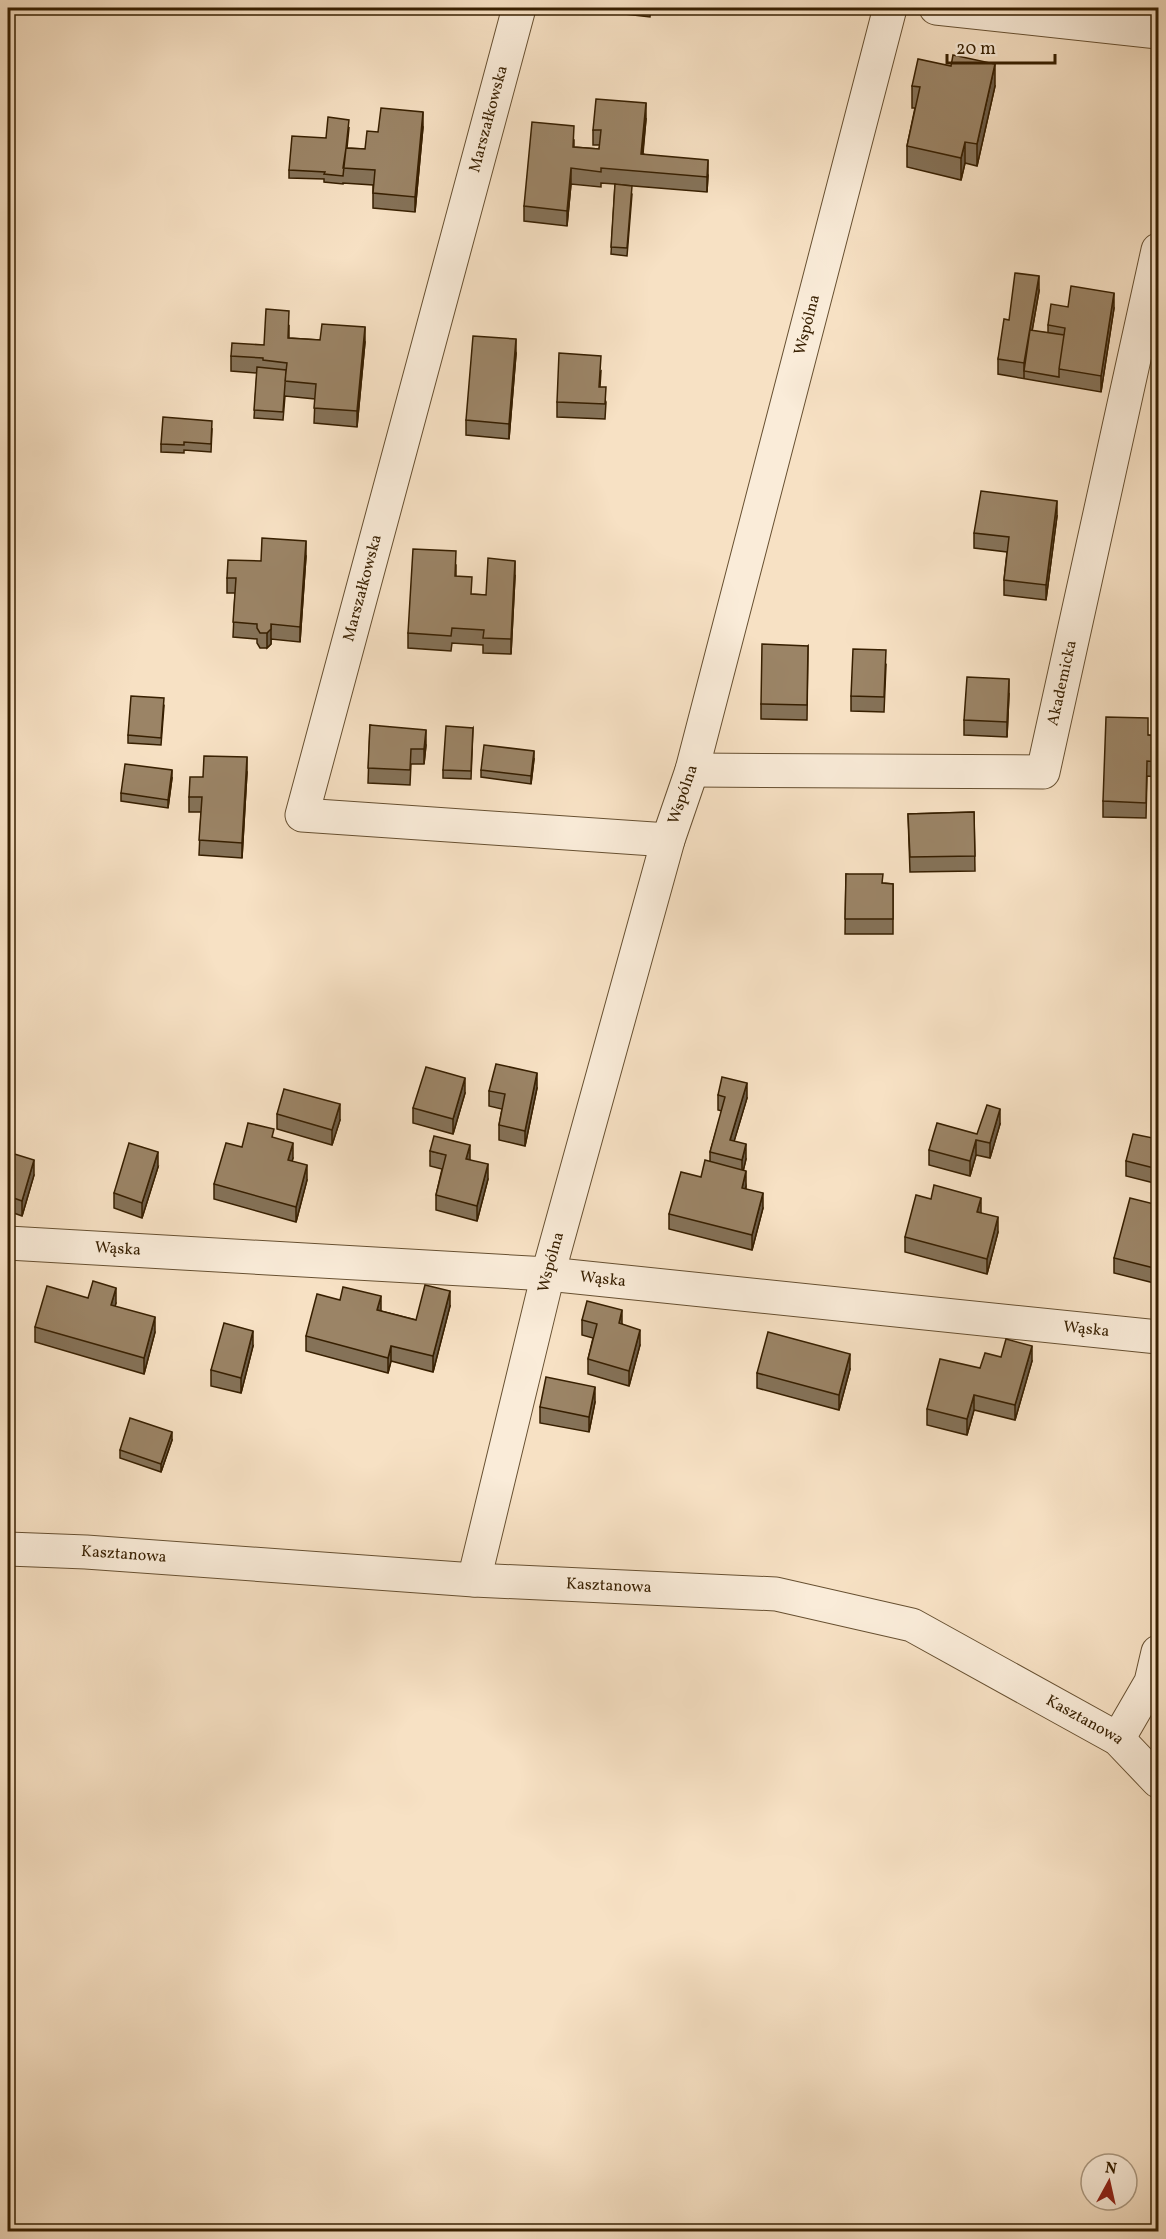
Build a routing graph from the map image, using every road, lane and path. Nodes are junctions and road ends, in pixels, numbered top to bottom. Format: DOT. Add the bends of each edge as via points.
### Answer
graph roads {
  1 [pos="519,8"];
  2 [pos="890,8"];
  3 [pos="936,8"];
  4 [pos="1158,32"];
  5 [pos="1158,250"];
  6 [pos="692,770"];
  7 [pos="668,840"];
  8 [pos="8,1243"];
  9 [pos="548,1274"];
  10 [pos="1158,1337"];
  11 [pos="8,1549"];
  12 [pos="474,1580"];
  13 [pos="1158,1652"];
  14 [pos="1118,1739"];
  15 [pos="1158,1781"];
  1 -- 7 [label="street, Marszałkowska" via="302,815"];
  2 -- 6 [label="street, Wspólna"];
  3 -- 4 [label="street"];
  5 -- 6 [label="street, Akademicka" via="1043,772"];
  6 -- 7 [label="street, Wspólna"];
  7 -- 9 [label="street, Wspólna"];
  8 -- 9 [label="street, Wąska"];
  9 -- 10 [label="street, Wąska"];
  9 -- 12 [label="street, Wspólna"];
  11 -- 12 [label="street, Kasztanowa"];
  12 -- 14 [label="street, Kasztanowa" via="776,1594 912,1625"];
  13 -- 14 [label="street" via="1151,1682"];
  14 -- 15 [label="street, Kasztanowa"];
}
